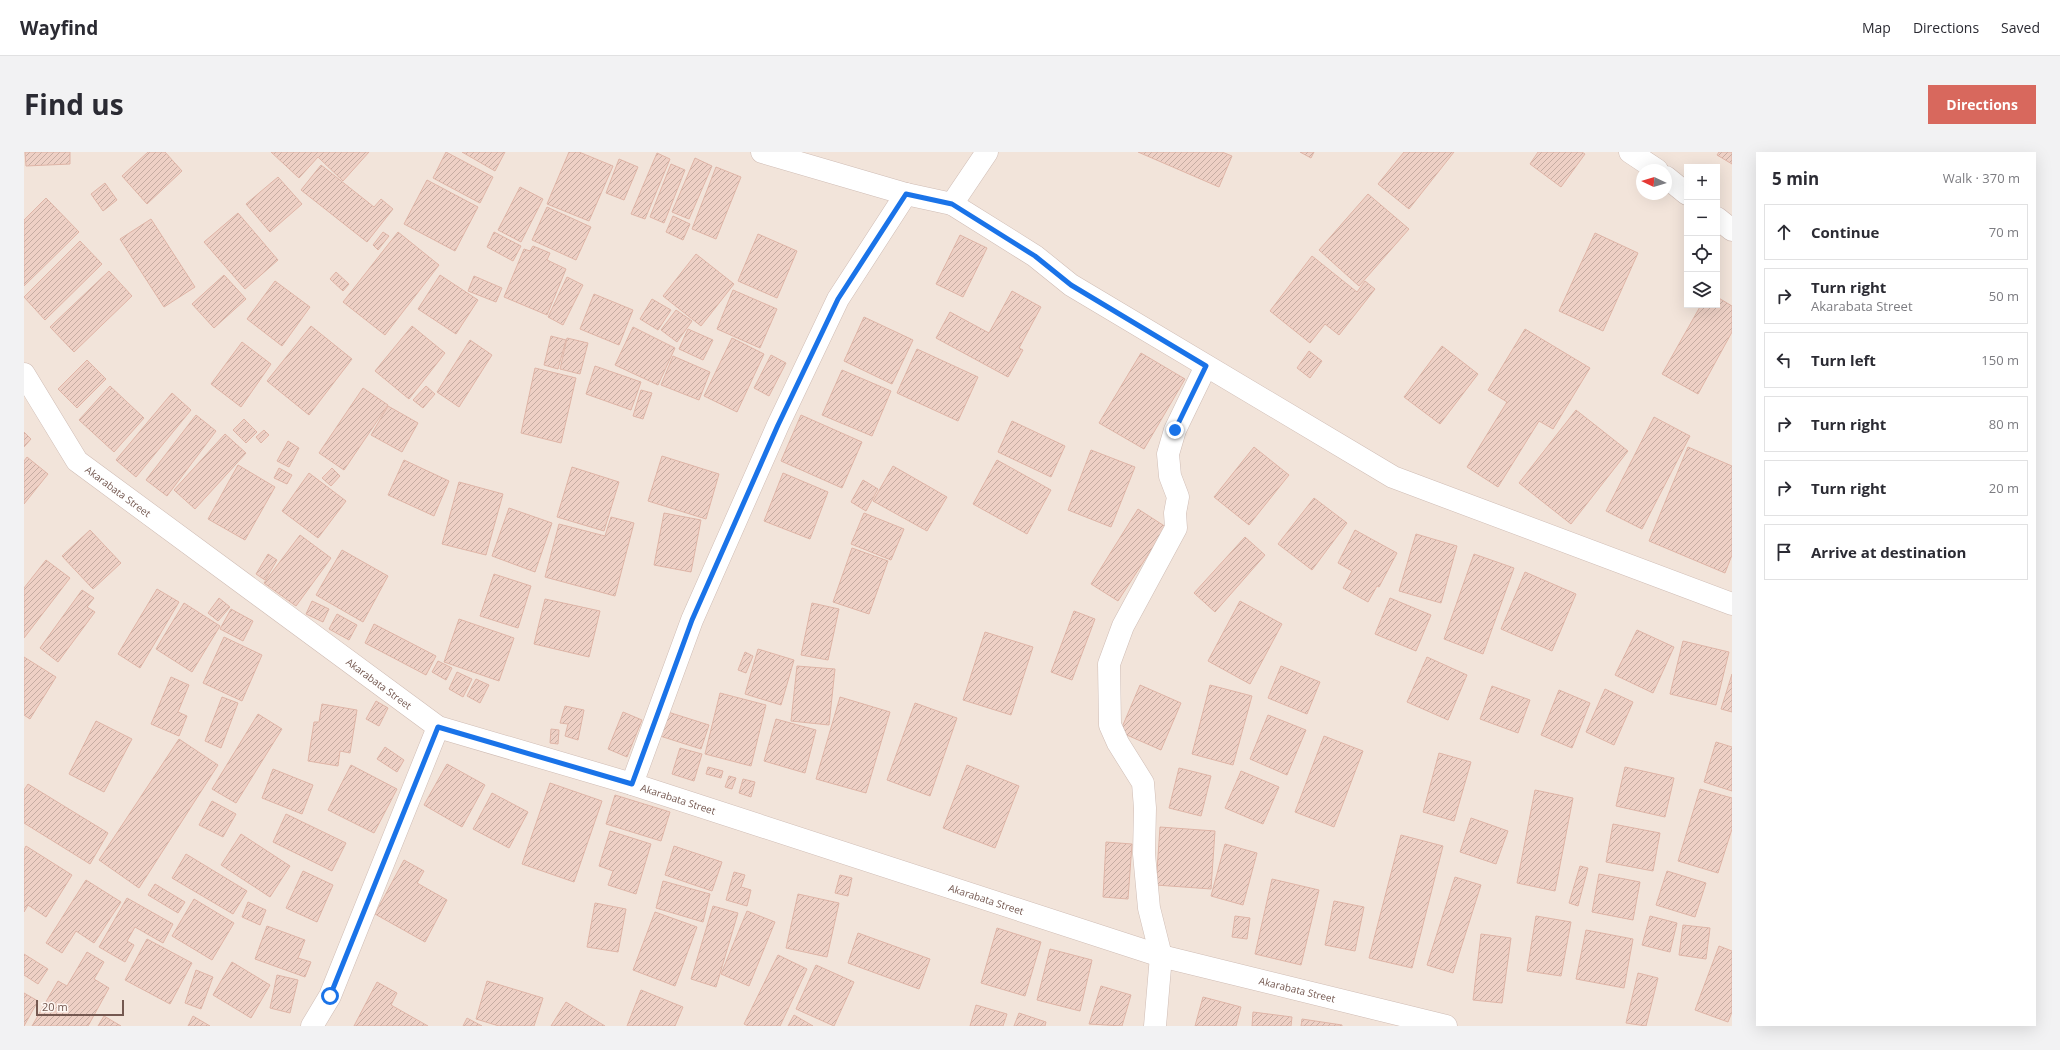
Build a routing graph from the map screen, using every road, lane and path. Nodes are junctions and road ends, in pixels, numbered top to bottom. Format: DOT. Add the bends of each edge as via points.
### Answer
graph roads {
  1 [pos="762,152"];
  2 [pos="987,152"];
  3 [pos="1630,152"];
  4 [pos="1648,164"];
  5 [pos="1672,182"];
  6 [pos="1684,192"];
  7 [pos="906,194"];
  8 [pos="952,204"];
  9 [pos="1720,220"];
  10 [pos="1732,230"];
  11 [pos="1206,366"];
  12 [pos="24,374"];
  13 [pos="1732,604"];
  14 [pos="438,727"];
  15 [pos="632,784"];
  16 [pos="1161,956"];
  17 [pos="312,1026"];
  18 [pos="1155,1026"];
  19 [pos="1446,1026"];
  1 -- 7 [label="street"];
  2 -- 8 [label="street"];
  3 -- 4 [label="street"];
  5 -- 6 [label="street"];
  7 -- 8 [label="street"];
  7 -- 15 [label="street" via="838,299 778,425 692,620"];
  8 -- 11 [label="street" via="1035,256 1071,285"];
  9 -- 10 [label="street"];
  11 -- 13 [label="street" via="1393,477"];
  11 -- 16 [label="street" via="1175,430 1168,454 1170,476 1178,497 1176,528 1123,626 1109,664 1110,725 1143,783 1144,854 1149,908"];
  12 -- 14 [label="street, Akarabata Street" via="77,461"];
  14 -- 15 [label="street, Akarabata Street"];
  14 -- 17 [label="street" via="330,996"];
  15 -- 16 [label="street, Akarabata Street"];
  16 -- 18 [label="street"];
  16 -- 19 [label="street, Akarabata Street"];
}
